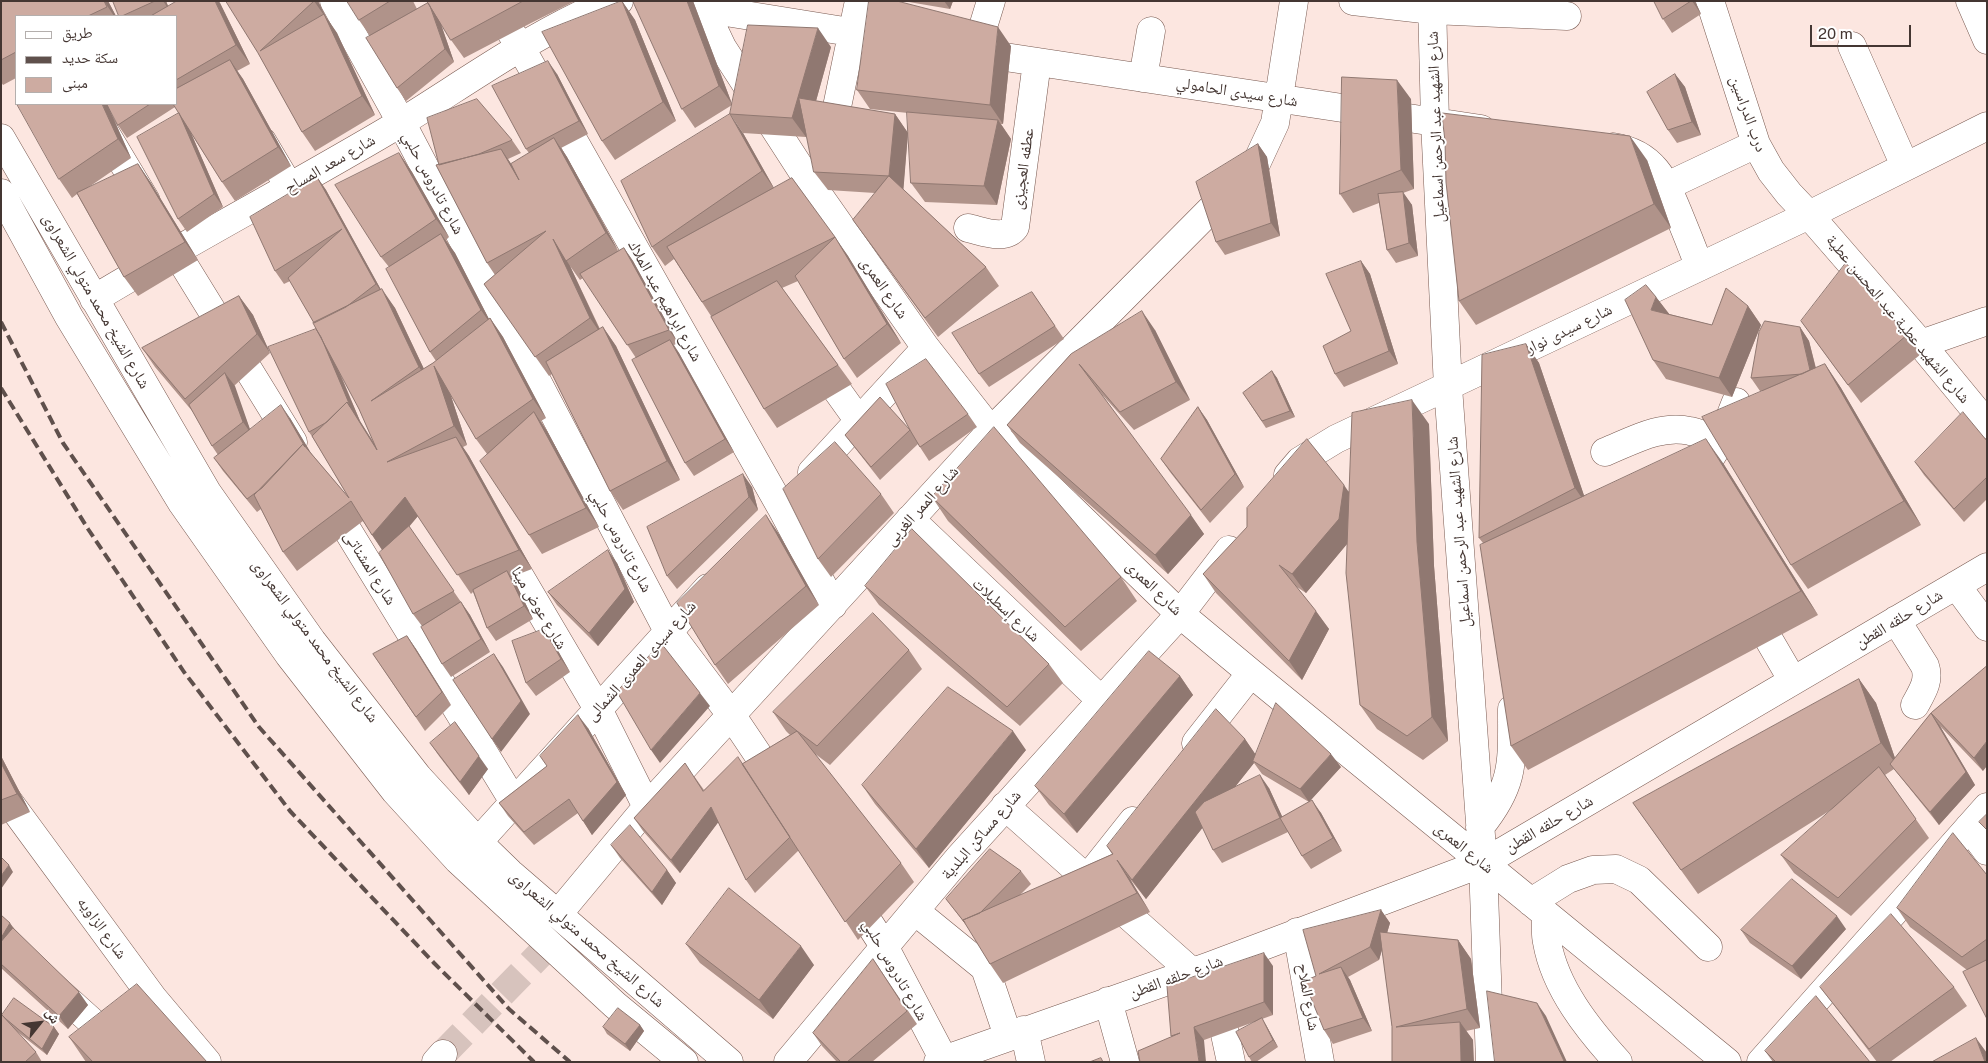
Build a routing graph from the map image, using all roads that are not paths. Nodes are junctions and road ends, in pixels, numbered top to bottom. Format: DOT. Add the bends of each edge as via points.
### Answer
graph roads {
  1 [pos="334,1"];
  2 [pos="490,1"];
  3 [pos="619,1"];
  4 [pos="859,1"];
  5 [pos="991,1"];
  6 [pos="1294,1"];
  7 [pos="1353,1"];
  8 [pos="1710,1"];
  9 [pos="1970,1"];
  10 [pos="706,5"];
  11 [pos="1432,6"];
  12 [pos="581,14"];
  13 [pos="1567,16"];
  14 [pos="1151,31"];
  15 [pos="853,32"];
  16 [pos="593,40"];
  17 [pos="1987,40"];
  18 [pos="1852,46"];
  19 [pos="522,48"];
  20 [pos="975,53"];
  21 [pos="1037,62"];
  22 [pos="1143,78"];
  23 [pos="1280,99"];
  24 [pos="89,105"];
  25 [pos="837,107"];
  26 [pos="249,120"];
  27 [pos="401,122"];
  28 [pos="1435,122"];
  29 [pos="1987,126"];
  30 [pos="1502,132"];
  31 [pos="1,138"];
  32 [pos="1588,144"];
  33 [pos="1756,144"];
  34 [pos="1905,166"];
  35 [pos="1667,186"];
  36 [pos="290,188"];
  37 [pos="1,193"];
  38 [pos="1809,215"];
  39 [pos="968,228"];
  40 [pos="325,248"];
  41 [pos="175,250"];
  42 [pos="1700,266"];
  43 [pos="94,299"];
  44 [pos="1987,320"];
  45 [pos="801,342"];
  46 [pos="1921,344"];
  47 [pos="926,348"];
  48 [pos="1448,387"];
  49 [pos="1736,402"];
  50 [pos="858,421"];
  51 [pos="1987,424"];
  52 [pos="991,431"];
  53 [pos="1719,441"];
  54 [pos="1605,452"];
  55 [pos="1665,494"];
  56 [pos="1269,498"];
  57 [pos="781,507"];
  58 [pos="910,519"];
  59 [pos="487,521"];
  60 [pos="761,529"];
  61 [pos="1246,529"];
  62 [pos="1987,567"];
  63 [pos="721,573"];
  64 [pos="1736,584"];
  65 [pos="1956,585"];
  66 [pos="833,605"];
  67 [pos="1180,614"];
  68 [pos="1896,620"];
  69 [pos="1987,627"];
  70 [pos="668,631"];
  71 [pos="1251,674"];
  72 [pos="1793,681"];
  73 [pos="1512,688"];
  74 [pos="1102,701"];
  75 [pos="1915,705"];
  76 [pos="598,709"];
  77 [pos="732,716"];
  78 [pos="1178,765"];
  79 [pos="1,791"];
  80 [pos="514,802"];
  81 [pos="1148,803"];
  82 [pos="792,806"];
  83 [pos="1005,806"];
  84 [pos="647,807"];
  85 [pos="1987,807"];
  86 [pos="1480,826"];
  87 [pos="1969,827"];
  88 [pos="478,842"];
  89 [pos="1987,851"];
  90 [pos="958,858"];
  91 [pos="1483,863"];
  92 [pos="835,872"];
  93 [pos="981,877"];
  94 [pos="1091,883"];
  95 [pos="1074,904"];
  96 [pos="1538,908"];
  97 [pos="915,911"];
  98 [pos="558,914"];
  99 [pos="1297,932"];
  100 [pos="1,940"];
  101 [pos="884,946"];
  102 [pos="1708,947"];
  103 [pos="1007,952"];
  104 [pos="985,968"];
  105 [pos="1201,969"];
  106 [pos="153,998"];
  107 [pos="1108,1001"];
  108 [pos="1016,1033"];
  109 [pos="943,1061"];
  110 [pos="207,1062"];
  111 [pos="684,1062"];
  112 [pos="729,1062"];
  113 [pos="788,1062"];
  114 [pos="1031,1062"];
  115 [pos="1125,1062"];
  116 [pos="1231,1062"];
  117 [pos="1320,1062"];
  118 [pos="1490,1062"];
  119 [pos="1618,1062"];
  120 [pos="1727,1062"];
  121 [pos="1761,1062"];
  1 -- 27 [label="street, شارع تادروس حلبي"];
  2 -- 19 [label="street, شارع ابراهيم عبد الملاك"];
  3 -- 12 [label="street, شارع سعد المساح"];
  4 -- 15 [label="street"];
  5 -- 20 [label="street"];
  6 -- 23 [label="street, شارع الممر الغربى"];
  7 -- 11 [label="street"];
  8 -- 33 [label="street, درب الدراسين"];
  9 -- 17 [label="street"];
  10 -- 15 [label="street, شارع سيدى الحامولي"];
  10 -- 47 [label="street, شارع العمرى" via="722,47 808,180"];
  11 -- 13 [label="street"];
  11 -- 28 [label="street, شارع الشهيد عبد الرحمن اسماعيل"];
  12 -- 16 [label="street"];
  12 -- 19 [label="street, شارع سعد المساح"];
  14 -- 22 [label="street"];
  15 -- 20 [label="street, شارع سيدى الحامولي"];
  15 -- 25 [label="street"];
  18 -- 34 [label="street"];
  19 -- 27 [label="street, شارع سعد المساح"];
  19 -- 57 [label="street, شارع ابراهيم عبد الملاك"];
  20 -- 21 [label="street, شارع سيدى الحامولي"];
  21 -- 22 [label="street, شارع سيدى الحامولي"];
  21 -- 39 [label="street, عطفه العجيزى" via="1015,226 1009,233 1000,234"];
  22 -- 23 [label="street, شارع سيدى الحامولي"];
  23 -- 28 [label="street, شارع سيدى الحامولي"];
  23 -- 52 [label="street, شارع الممر الغربى" via="1275,123 1256,164"];
  24 -- 41 [label="street, شارع المشناتى"];
  26 -- 36 [label="street"];
  27 -- 36 [label="street, شارع سعد المساح"];
  27 -- 70 [label="street, شارع تادروس حلبي"];
  28 -- 30 [label="street, شارع سيدى الحامولي"];
  28 -- 48 [label="street, شارع الشهيد عبد الرحمن اسماعيل"];
  29 -- 34 [label="street, شارع سيدى نوار"];
  31 -- 43 [label="street, شارع الشيخ محمد متولي الشعراوى"];
  32 -- 35 [label="street" via="1633,152 1647,160"];
  33 -- 35 [label="street"];
  33 -- 38 [label="street, درب الدراسين" via="1771,171"];
  34 -- 38 [label="street, شارع سيدى نوار"];
  35 -- 42 [label="street"];
  36 -- 40 [label="street"];
  36 -- 41 [label="street, شارع سعد المساح"];
  37 -- 111 [label="street, شارع الشيخ محمد متولي الشعراوى" via="69,317 182,503 289,655 395,791 458,860 615,1005"];
  38 -- 42 [label="street, شارع سيدى نوار"];
  38 -- 46 [label="street, شارع الشهيد عطية عبد المحسن عطية"];
  41 -- 43 [label="street, شارع سعد المساح"];
  41 -- 80 [label="street, شارع المشناتى"];
  42 -- 48 [label="street, شارع سيدى نوار"];
  43 -- 88 [label="street, شارع الشيخ محمد متولي الشعراوى" via="207,492 307,633 418,777"];
  44 -- 46 [label="street"];
  45 -- 50 [label="street"];
  46 -- 51 [label="street, شارع الشهيد عطية عبد المحسن عطية"];
  47 -- 50 [label="street"];
  47 -- 52 [label="street, شارع العمرى"];
  48 -- 56 [label="street, شارع سيدى نوار" via="1317,450 1300,462"];
  48 -- 86 [label="street, شارع الشهيد عبد الرحمن اسماعيل" via="1475,601"];
  49 -- 53 [label="street"];
  50 -- 57 [label="street"];
  52 -- 58 [label="street, شارع الممر الغربى"];
  52 -- 67 [label="street, شارع العمرى"];
  53 -- 54 [label="street" via="1690,431 1666,430"];
  53 -- 55 [label="street" via="1700,470"];
  57 -- 60 [label="street"];
  57 -- 66 [label="street, شارع ابراهيم عبد الملاك"];
  58 -- 66 [label="street, شارع الممر الغربى"];
  58 -- 74 [label="street, شارع إسطبلات"];
  59 -- 76 [label="street, شارع عوض مينا"];
  61 -- 67 [label="street"];
  62 -- 65 [label="street, شارع حلقه القطن"];
  63 -- 70 [label="street, شارع سيدى العمرى الشمالى"];
  64 -- 72 [label="street"];
  65 -- 68 [label="street, شارع حلقه القطن"];
  65 -- 69 [label="street"];
  66 -- 77 [label="street, شارع الممر الغربى"];
  67 -- 71 [label="street, شارع العمرى"];
  67 -- 74 [label="street, شارع مساكن البلدية"];
  68 -- 72 [label="street, شارع حلقه القطن"];
  68 -- 75 [label="street" via="1928,675"];
  70 -- 76 [label="street, شارع سيدى العمرى الشمالى"];
  70 -- 77 [label="street, شارع تادروس حلبي"];
  71 -- 78 [label="street"];
  71 -- 91 [label="street, شارع العمرى"];
  72 -- 91 [label="street, شارع حلقه القطن"];
  73 -- 86 [label="street" via="1509,777 1502,798"];
  74 -- 83 [label="street, شارع مساكن البلدية"];
  76 -- 80 [label="street, شارع سيدى العمرى الشمالى"];
  76 -- 84 [label="street, شارع عوض مينا"];
  77 -- 82 [label="street, شارع تادروس حلبي"];
  77 -- 84 [label="street, شارع الممر الغربى"];
  79 -- 106 [label="street, شارع الزاويه"];
  80 -- 88 [label="street, شارع سيدى العمرى الشمالى"];
  81 -- 94 [label="street"];
  83 -- 90 [label="street, شارع مساكن البلدية"];
  83 -- 94 [label="street"];
  84 -- 98 [label="street, شارع الممر الغربى"];
  85 -- 87 [label="street"];
  86 -- 91 [label="street, شارع الشهيد عبد الرحمن اسماعيل"];
  87 -- 89 [label="street"];
  87 -- 121 [label="street"];
  88 -- 98 [label="street, شارع الشيخ محمد متولي الشعراوى"];
  90 -- 93 [label="street"];
  90 -- 97 [label="street, شارع مساكن البلدية"];
  91 -- 96 [label="street, شارع العمرى"];
  91 -- 99 [label="street, شارع حلقه القطن"];
  91 -- 118 [label="street, شارع الشهيد عبد الرحمن اسماعيل"];
  92 -- 101 [label="street, شارع تادروس حلبي"];
  94 -- 95 [label="street"];
  94 -- 105 [label="street"];
  96 -- 102 [label="street" via="1568,879 1593,870 1616,869 1639,880"];
  96 -- 119 [label="street" via="1554,968 1571,1000"];
  96 -- 120 [label="street, شارع العمرى"];
  97 -- 101 [label="street, شارع مساكن البلدية"];
  97 -- 104 [label="street"];
  98 -- 112 [label="street, شارع الشيخ محمد متولي الشعراوى"];
  99 -- 105 [label="street, شارع حلقه القطن"];
  99 -- 117 [label="street, شارع الملاح"];
  100 -- 106 [label="street" via="104,1048"];
  101 -- 109 [label="street, شارع تادروس حلبي"];
  101 -- 113 [label="street, شارع مساكن البلدية"];
  103 -- 104 [label="street"];
  104 -- 108 [label="street"];
  105 -- 107 [label="street, شارع حلقه القطن"];
  105 -- 116 [label="street"];
  106 -- 110 [label="street, شارع الزاويه"];
  107 -- 108 [label="street, شارع حلقه القطن"];
  107 -- 115 [label="street"];
  108 -- 109 [label="street, شارع حلقه القطن"];
  108 -- 114 [label="street"];
}
